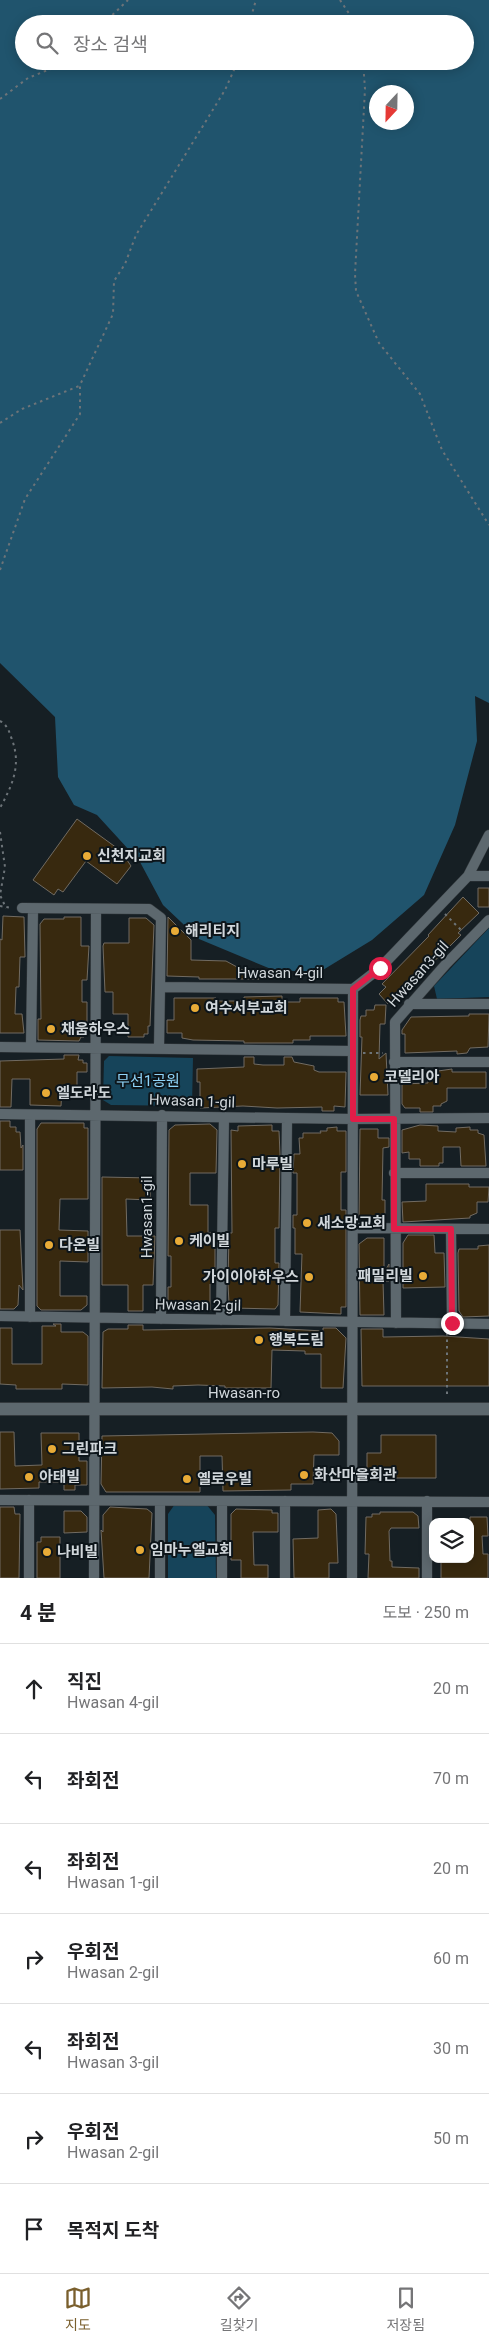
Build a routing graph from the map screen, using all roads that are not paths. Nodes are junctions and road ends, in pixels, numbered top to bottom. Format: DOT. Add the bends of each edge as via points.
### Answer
graph roads {
  1 [pos="489,835"];
  2 [pos="468,876"];
  3 [pos="489,876"];
  4 [pos="96,909"];
  5 [pos="489,920"];
  6 [pos="160,987"];
  7 [pos="353,989"];
  8 [pos="410,1004"];
  9 [pos="489,1004"];
  10 [pos="0,1047"];
  11 [pos="31,1047"];
  12 [pos="97,1048"];
  13 [pos="159,1048"];
  14 [pos="353,1052"];
  15 [pos="394,1057"];
  16 [pos="489,1062"];
  17 [pos="0,1114"];
  18 [pos="96,1114"];
  19 [pos="30,1115"];
  20 [pos="162,1115"];
  21 [pos="224,1117"];
  22 [pos="489,1118"];
  23 [pos="287,1119"];
  24 [pos="353,1119"];
  25 [pos="394,1119"];
  26 [pos="394,1173"];
  27 [pos="489,1173"];
  28 [pos="353,1228"];
  29 [pos="394,1229"];
  30 [pos="451,1229"];
  31 [pos="489,1229"];
  32 [pos="0,1316"];
  33 [pos="30,1317"];
  34 [pos="96,1318"];
  35 [pos="161,1319"];
  36 [pos="221,1320"];
  37 [pos="285,1321"];
  38 [pos="352,1322"];
  39 [pos="396,1323"];
  40 [pos="450,1323"];
  41 [pos="489,1324"];
  42 [pos="353,1408"];
  43 [pos="0,1409"];
  44 [pos="489,1409"];
  45 [pos="95,1410"];
  46 [pos="0,1500"];
  47 [pos="29,1500"];
  48 [pos="95,1500"];
  49 [pos="160,1501"];
  50 [pos="222,1501"];
  51 [pos="285,1501"];
  52 [pos="352,1501"];
  53 [pos="427,1502"];
  54 [pos="489,1502"];
  55 [pos="29,1578"];
  56 [pos="94,1578"];
  57 [pos="160,1578"];
  58 [pos="222,1578"];
  59 [pos="285,1578"];
  60 [pos="352,1578"];
  61 [pos="427,1578"];
  1 -- 2 [label="street"];
  2 -- 3 [label="street"];
  2 -- 7 [label="street" via="380,968"];
  4 -- 6 [label="street" via="149,909 160,918"];
  4 -- 11 [label="street" via="28,908"];
  4 -- 12 [label="street"];
  5 -- 8 [label="street, Hwasan3-gil"];
  6 -- 7 [label="street, Hwasan 4-gil"];
  6 -- 13 [label="street"];
  7 -- 14 [label="street"];
  8 -- 9 [label="street"];
  8 -- 15 [label="street, Hwasan3-gil" via="395,1022"];
  10 -- 11 [label="street"];
  11 -- 12 [label="street"];
  12 -- 13 [label="street"];
  12 -- 18 [label="street"];
  13 -- 14 [label="street"];
  14 -- 24 [label="street"];
  15 -- 16 [label="street"];
  15 -- 25 [label="street, Hwasan3-gil"];
  17 -- 19 [label="street, Hwasan 1-gil"];
  18 -- 19 [label="street, Hwasan 1-gil"];
  18 -- 20 [label="street, Hwasan 1-gil"];
  18 -- 34 [label="street"];
  19 -- 33 [label="street"];
  20 -- 21 [label="street, Hwasan 1-gil"];
  20 -- 35 [label="street, Hwasan1-gil"];
  21 -- 23 [label="street, Hwasan 1-gil"];
  21 -- 36 [label="street"];
  22 -- 25 [label="street, Hwasan 1-gil"];
  23 -- 24 [label="street, Hwasan 1-gil"];
  23 -- 37 [label="street"];
  24 -- 25 [label="street, Hwasan 1-gil"];
  24 -- 28 [label="street"];
  25 -- 26 [label="street"];
  26 -- 27 [label="street"];
  26 -- 29 [label="street"];
  28 -- 29 [label="street"];
  28 -- 38 [label="street"];
  29 -- 30 [label="street"];
  29 -- 39 [label="street"];
  30 -- 31 [label="street"];
  30 -- 40 [label="street"];
  32 -- 33 [label="street, Hwasan 2-gil"];
  33 -- 34 [label="street, Hwasan 2-gil"];
  34 -- 35 [label="street, Hwasan 2-gil"];
  34 -- 45 [label="street"];
  35 -- 36 [label="street, Hwasan 2-gil"];
  36 -- 37 [label="street, Hwasan 2-gil"];
  37 -- 38 [label="street, Hwasan 2-gil"];
  38 -- 39 [label="street, Hwasan 2-gil"];
  38 -- 42 [label="street"];
  39 -- 40 [label="street, Hwasan 2-gil"];
  40 -- 41 [label="street, Hwasan 2-gil"];
  42 -- 44 [label="street, Hwasan-ro"];
  42 -- 45 [label="street, Hwasan-ro"];
  42 -- 52 [label="street"];
  43 -- 45 [label="street, Hwasan-ro"];
  45 -- 48 [label="street"];
  46 -- 47 [label="street"];
  47 -- 48 [label="street"];
  47 -- 55 [label="street"];
  48 -- 49 [label="street"];
  48 -- 56 [label="street"];
  49 -- 50 [label="street"];
  49 -- 57 [label="street"];
  50 -- 51 [label="street"];
  50 -- 58 [label="street"];
  51 -- 52 [label="street"];
  51 -- 59 [label="street"];
  52 -- 53 [label="street"];
  52 -- 60 [label="street"];
  53 -- 54 [label="street"];
  53 -- 61 [label="street"];
}
